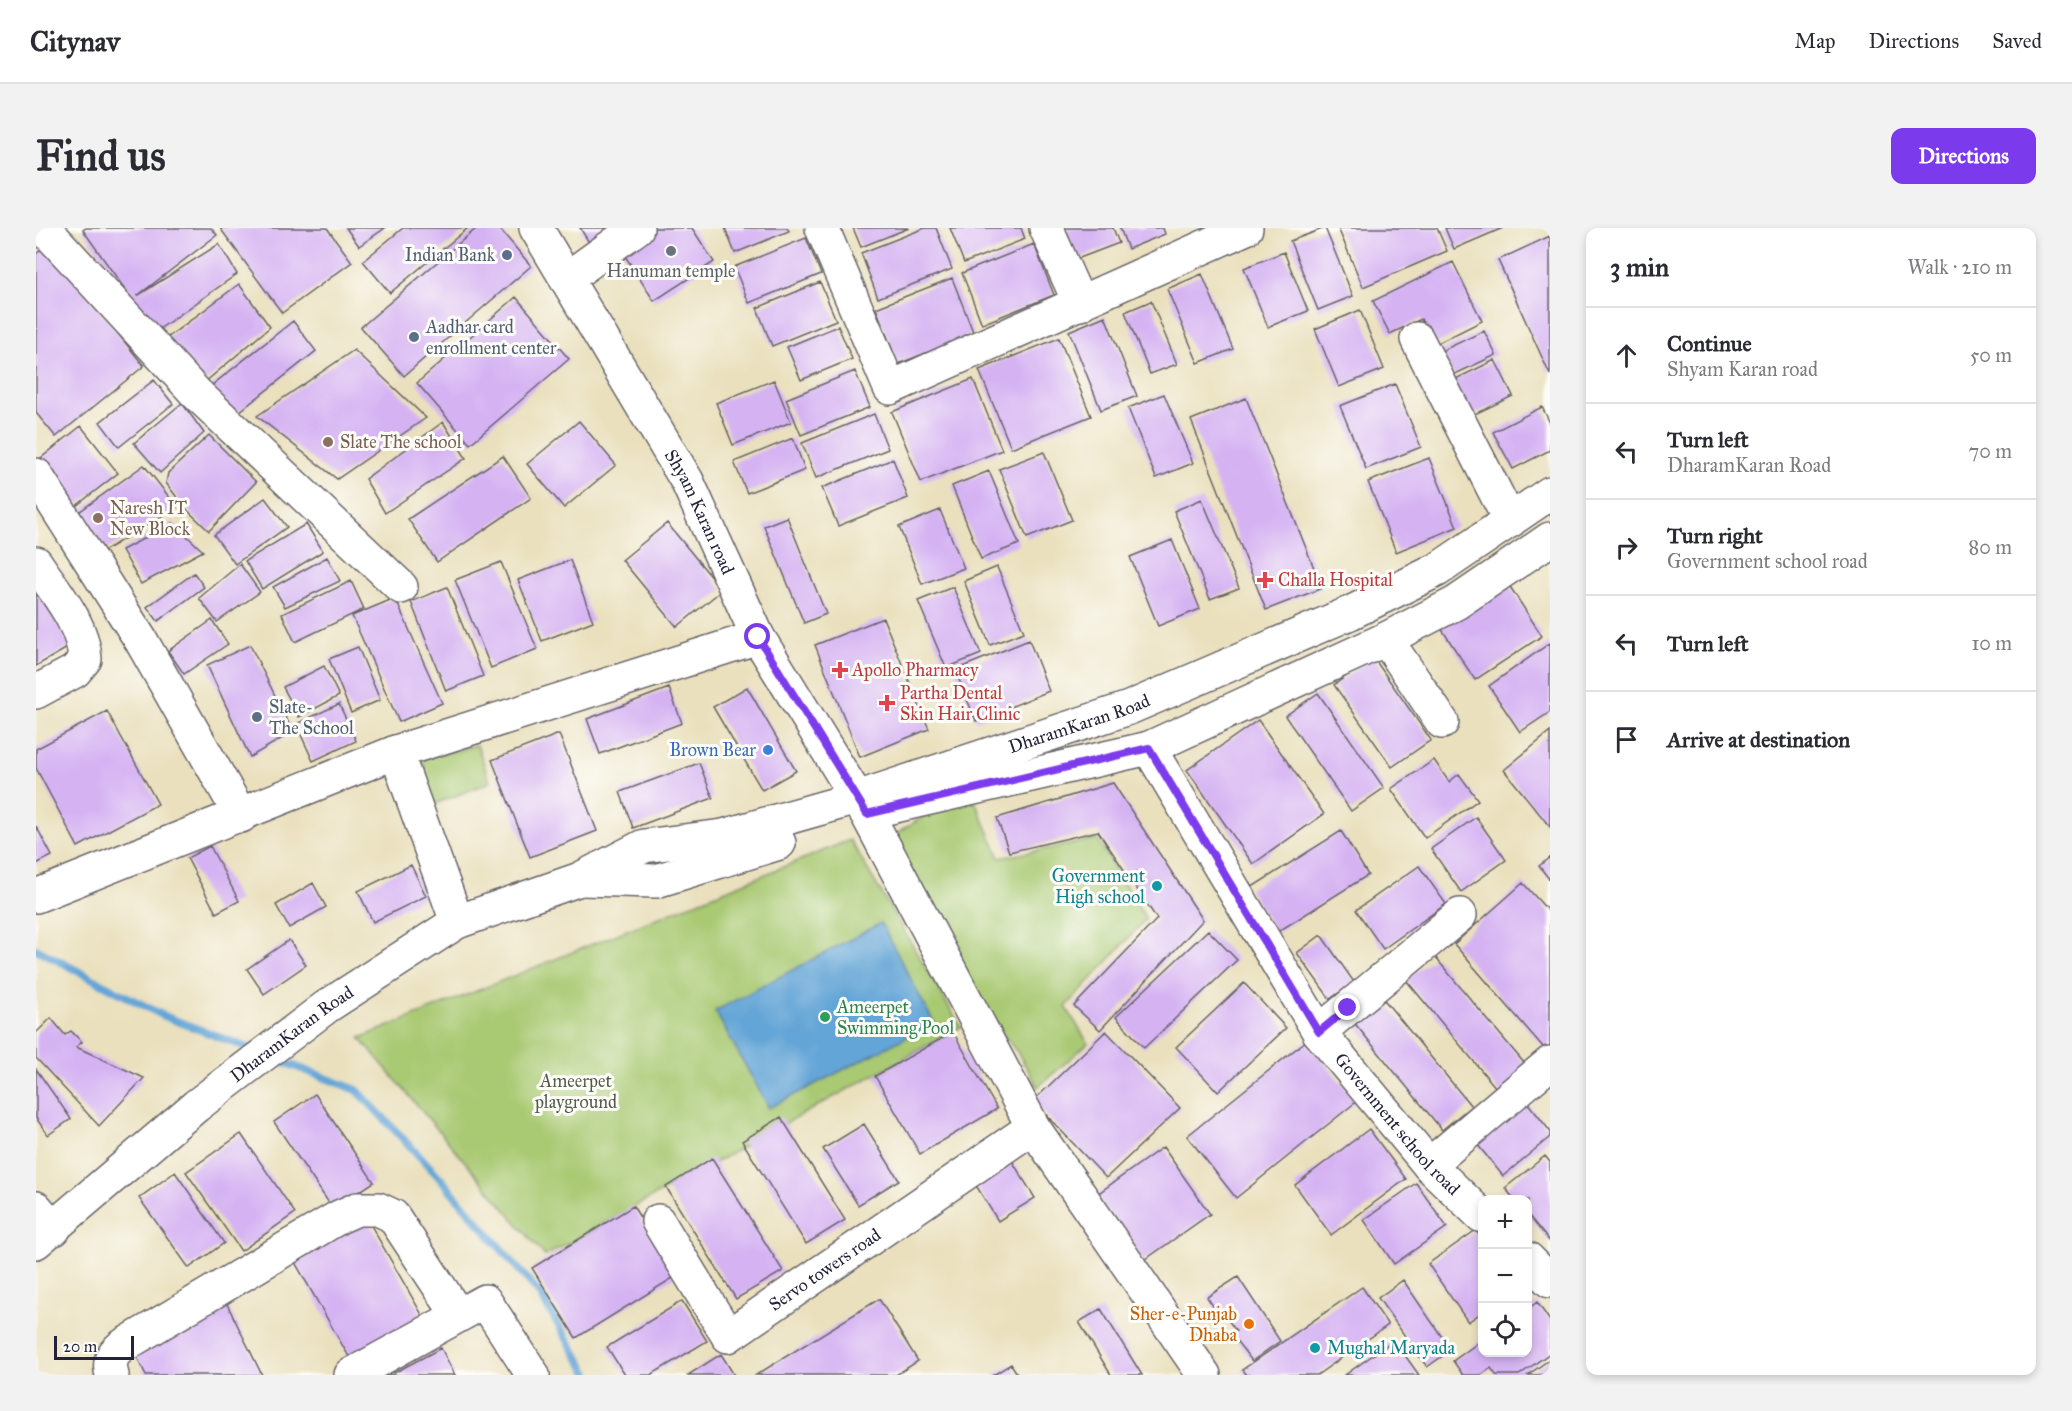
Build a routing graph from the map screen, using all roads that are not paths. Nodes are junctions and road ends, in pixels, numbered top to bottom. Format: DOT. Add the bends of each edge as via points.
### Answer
graph roads {
  1 [pos="44,228"];
  2 [pos="536,228"];
  3 [pos="637,228"];
  4 [pos="822,228"];
  5 [pos="1046,228"];
  6 [pos="1246,228"];
  7 [pos="566,279"];
  8 [pos="1080,304"];
  9 [pos="1417,339"];
  10 [pos="36,475"];
  11 [pos="1550,493"];
  12 [pos="1510,521"];
  13 [pos="1550,539"];
  14 [pos="36,562"];
  15 [pos="401,587"];
  16 [pos="758,637"];
  17 [pos="1386,639"];
  18 [pos="36,692"];
  19 [pos="1442,722"];
  20 [pos="1149,748"];
  21 [pos="396,752"];
  22 [pos="862,806"];
  23 [pos="241,816"];
  24 [pos="36,896"];
  25 [pos="1460,915"];
  26 [pos="457,922"];
  27 [pos="1319,1032"];
  28 [pos="1550,1063"];
  29 [pos="1033,1127"];
  30 [pos="1429,1165"];
  31 [pos="1478,1212"];
  32 [pos="658,1221"];
  33 [pos="42,1227"];
  34 [pos="1532,1265"];
  35 [pos="1550,1281"];
  36 [pos="458,1315"];
  37 [pos="112,1375"];
  38 [pos="351,1375"];
  39 [pos="533,1375"];
  40 [pos="1204,1375"];
  1 -- 15 [label="street" via="196,393"];
  2 -- 7 [label="street, Shyam Karan road"];
  3 -- 7 [label="street"];
  4 -- 8 [label="street" via="890,388"];
  5 -- 8 [label="street"];
  6 -- 8 [label="street"];
  7 -- 16 [label="street, Shyam Karan road" via="687,481"];
  9 -- 12 [label="street"];
  10 -- 23 [label="street" via="142,642"];
  11 -- 12 [label="street, DharamKaran Road"];
  12 -- 22 [label="street, DharamKaran Road" via="1437,570 1350,613 1129,708"];
  13 -- 17 [label="street, DharamKaran Road" via="1456,603"];
  14 -- 18 [label="street" via="79,628 86,659 75,671"];
  16 -- 21 [label="street"];
  16 -- 22 [label="street, Shyam Karan road"];
  17 -- 19 [label="street"];
  17 -- 20 [label="street, DharamKaran Road"];
  20 -- 22 [label="street, DharamKaran Road"];
  20 -- 27 [label="street, Government school road"];
  21 -- 23 [label="street"];
  21 -- 26 [label="street"];
  22 -- 26 [label="street, DharamKaran Road" via="723,836 644,846 579,879"];
  22 -- 29 [label="street, Shyam Karan road"];
  23 -- 24 [label="street"];
  25 -- 27 [label="street"];
  26 -- 33 [label="street, DharamKaran Road" via="326,1007"];
  27 -- 30 [label="street, Government school road"];
  28 -- 30 [label="street"];
  29 -- 32 [label="street, Servo towers road" via="728,1336"];
  29 -- 40 [label="street, Shyam Karan road"];
  30 -- 31 [label="street, Government school road"];
  34 -- 35 [label="street"];
  36 -- 37 [label="street" via="393,1216 378,1209 357,1209 316,1228 124,1345 114,1352 110,1363"];
  36 -- 38 [label="street"];
  36 -- 39 [label="street" via="485,1301"];
}
